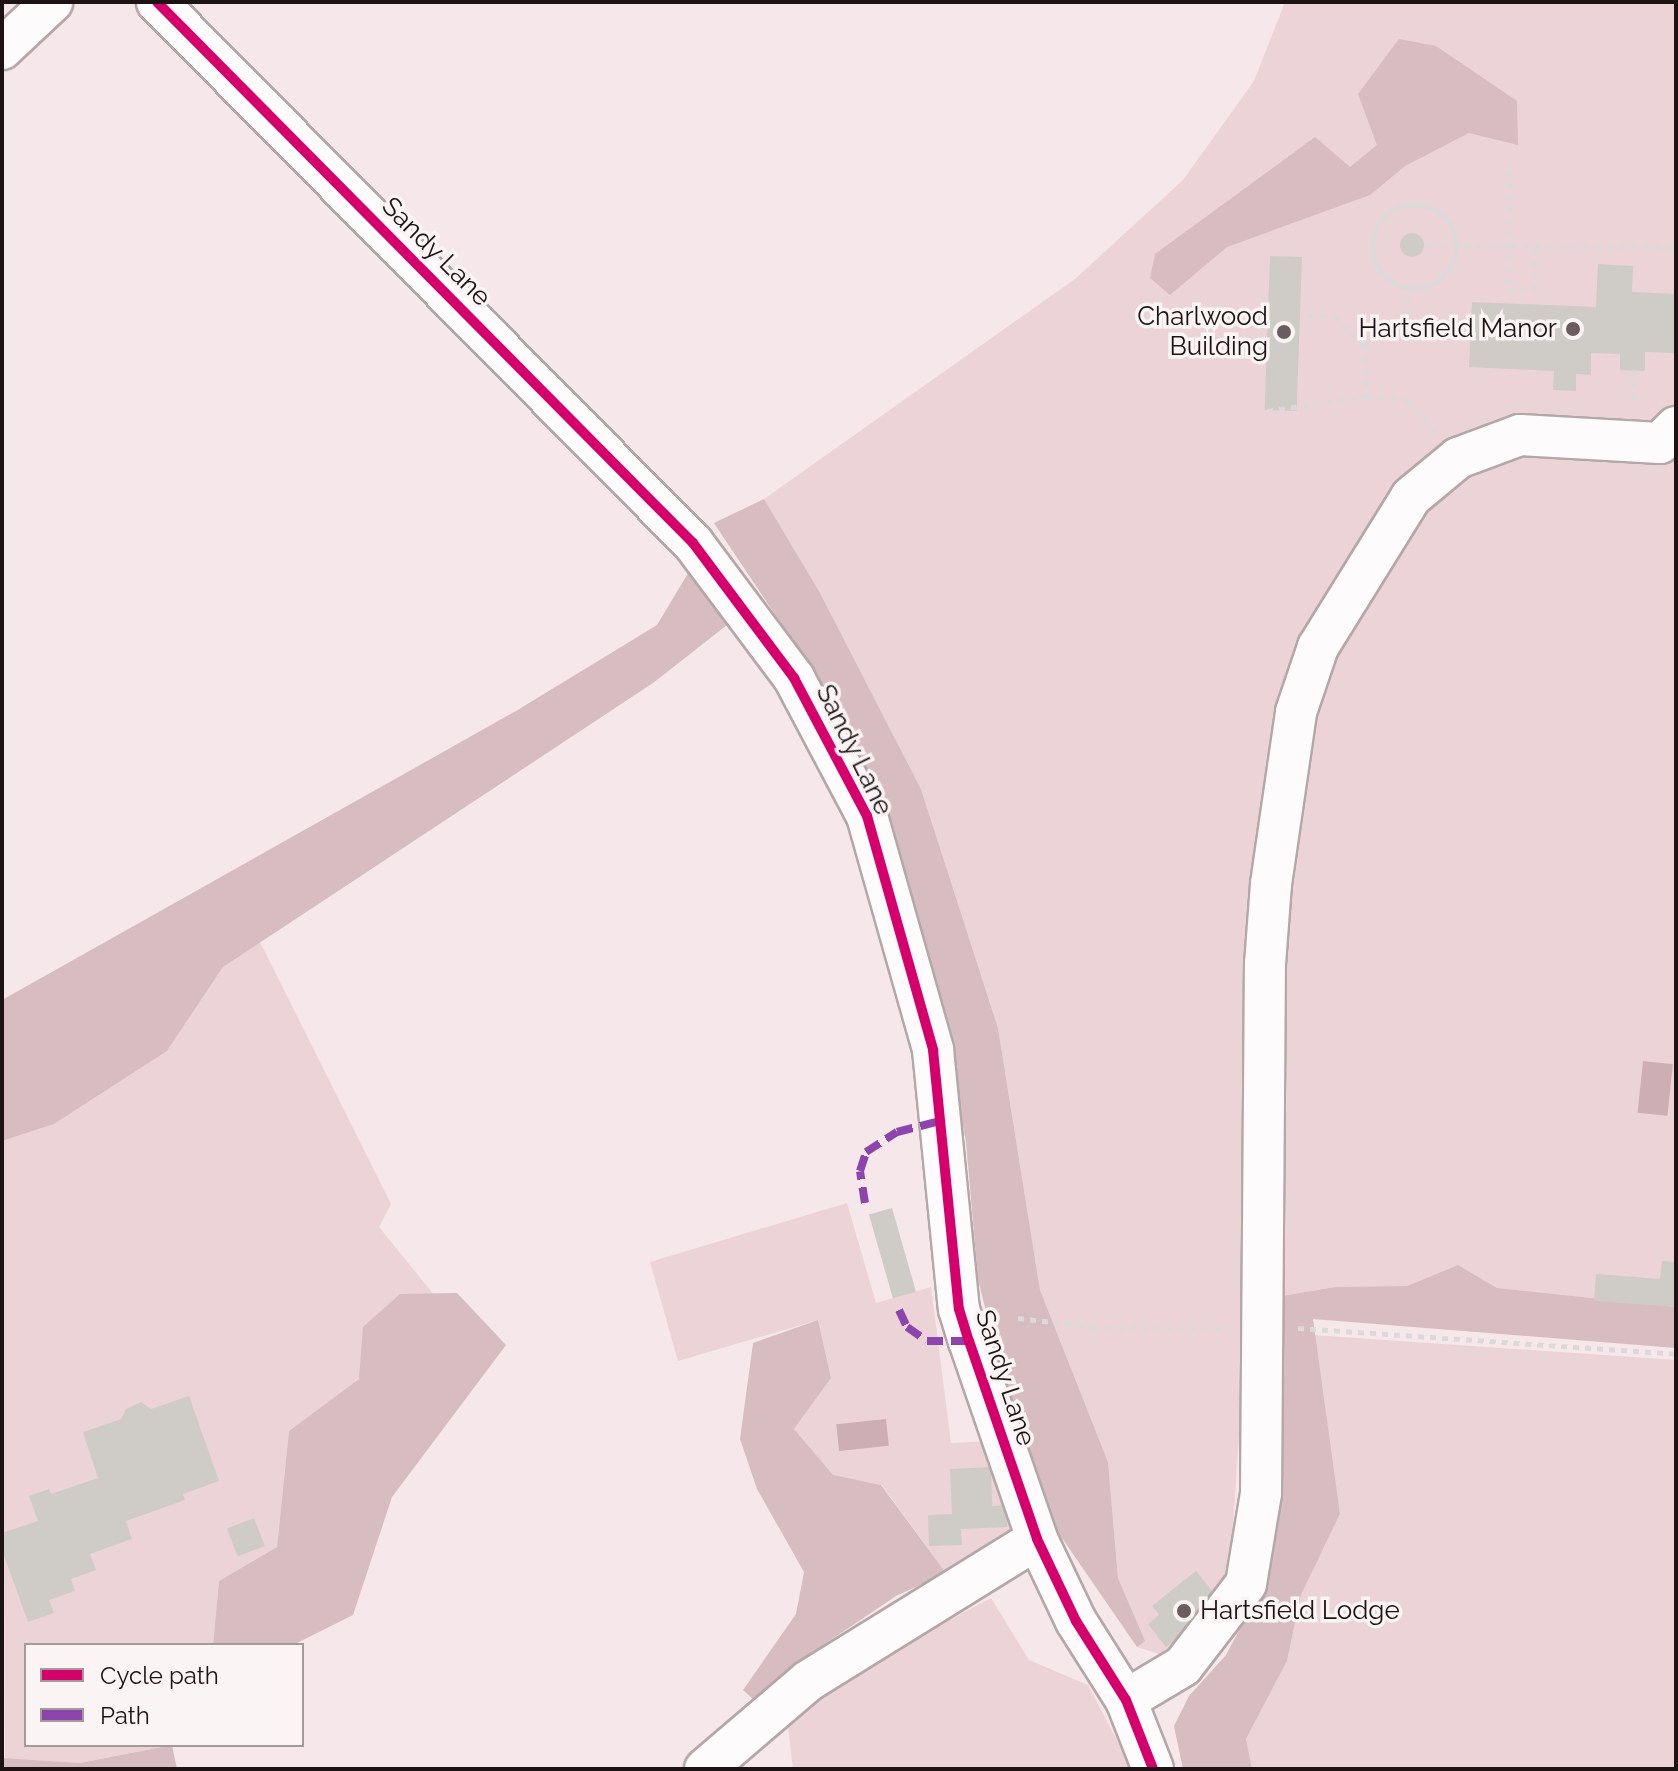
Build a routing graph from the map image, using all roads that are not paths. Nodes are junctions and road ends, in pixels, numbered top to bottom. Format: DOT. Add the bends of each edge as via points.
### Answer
graph roads {
  1 [pos="52,2"];
  2 [pos="157,2"];
  3 [pos="2,49"];
  4 [pos="1676,427"];
  5 [pos="1037,1539"];
  6 [pos="1126,1700"];
  7 [pos="705,1769"];
  8 [pos="1153,1769"];
  1 -- 3 [label="street"];
  2 -- 5 [label="street, Sandy Lane" via="693,543 794,678 867,816 933,1050 959,1309"];
  4 -- 6 [label="street" via="1660,443 1520,435 1458,458 1411,497 1318,647 1296,712 1271,884 1265,964 1261,1493 1246,1584 1183,1666"];
  5 -- 6 [label="street, Sandy Lane" via="1076,1621"];
  5 -- 7 [label="street" via="808,1681"];
  6 -- 8 [label="street, Sandy Lane"];
}
